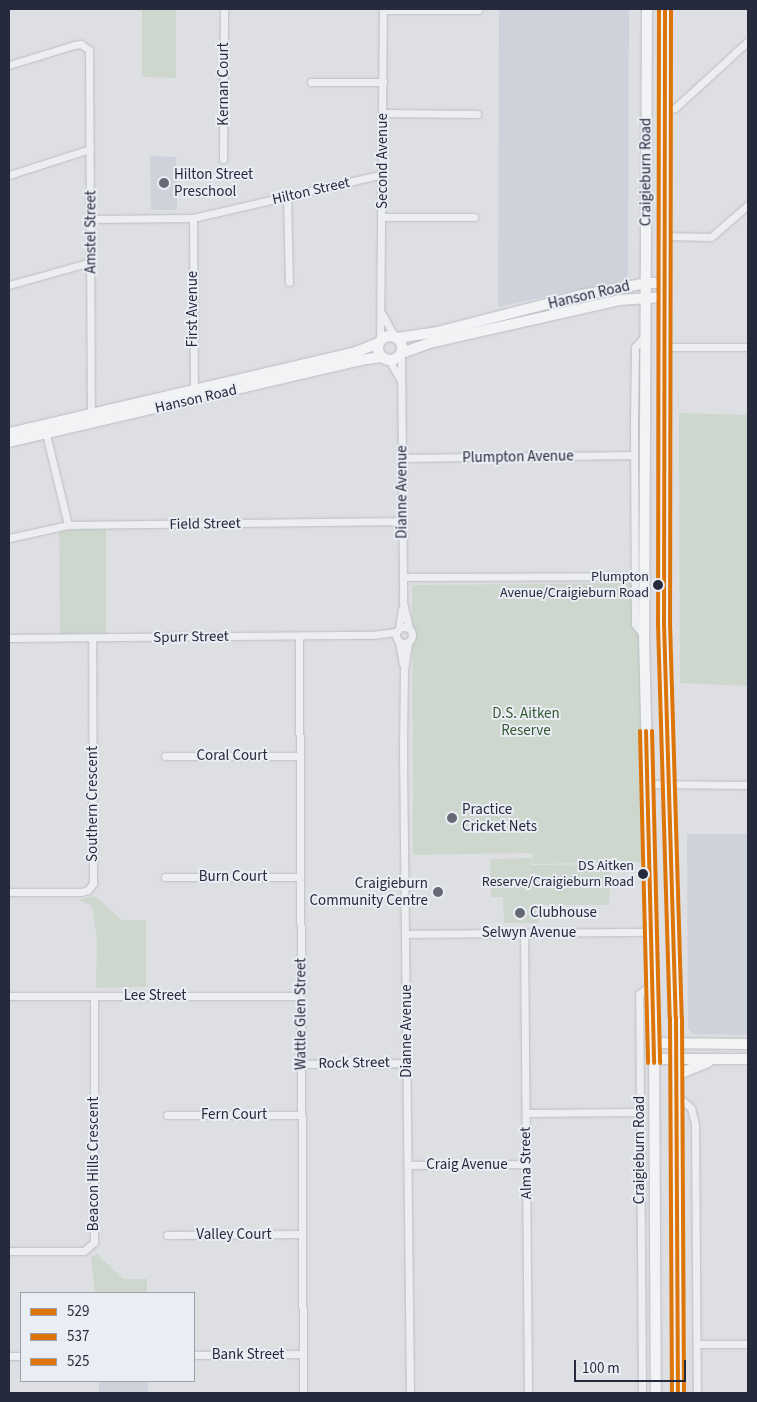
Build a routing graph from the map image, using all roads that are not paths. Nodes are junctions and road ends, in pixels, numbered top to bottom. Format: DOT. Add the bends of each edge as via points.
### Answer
graph roads {
  1 [pos="224,9"];
  2 [pos="383,9"];
  3 [pos="647,9"];
  4 [pos="665,9"];
  5 [pos="478,10"];
  6 [pos="648,31"];
  7 [pos="665,31"];
  8 [pos="748,41"];
  9 [pos="9,65"];
  10 [pos="311,82"];
  11 [pos="383,82"];
  12 [pos="664,111"];
  13 [pos="383,113"];
  14 [pos="477,114"];
  15 [pos="90,149"];
  16 [pos="223,159"];
  17 [pos="382,174"];
  18 [pos="9,175"];
  19 [pos="288,196"];
  20 [pos="748,205"];
  21 [pos="382,216"];
  22 [pos="474,217"];
  23 [pos="193,218"];
  24 [pos="91,219"];
  25 [pos="664,236"];
  26 [pos="90,262"];
  27 [pos="289,282"];
  28 [pos="646,283"];
  29 [pos="664,283"];
  30 [pos="9,285"];
  31 [pos="646,297"];
  32 [pos="664,297"];
  33 [pos="382,314"];
  34 [pos="646,335"];
  35 [pos="396,337"];
  36 [pos="379,343"];
  37 [pos="664,347"];
  38 [pos="748,347"];
  39 [pos="401,353"];
  40 [pos="385,359"];
  41 [pos="401,381"];
  42 [pos="194,389"];
  43 [pos="195,400"];
  44 [pos="92,418"];
  45 [pos="45,429"];
  46 [pos="9,433"];
  47 [pos="9,442"];
  48 [pos="634,456"];
  49 [pos="402,458"];
  50 [pos="402,521"];
  51 [pos="68,525"];
  52 [pos="9,538"];
  53 [pos="634,576"];
  54 [pos="403,577"];
  55 [pos="403,602"];
  56 [pos="408,628"];
  57 [pos="397,635"];
  58 [pos="299,636"];
  59 [pos="644,636"];
  60 [pos="9,638"];
  61 [pos="92,638"];
  62 [pos="408,642"];
  63 [pos="404,669"];
  64 [pos="165,756"];
  65 [pos="300,756"];
  66 [pos="647,784"];
  67 [pos="748,785"];
  68 [pos="670,788"];
  69 [pos="300,876"];
  70 [pos="165,877"];
  71 [pos="9,892"];
  72 [pos="651,932"];
  73 [pos="524,933"];
  74 [pos="406,934"];
  75 [pos="652,984"];
  76 [pos="9,996"];
  77 [pos="94,996"];
  78 [pos="301,996"];
  79 [pos="654,1043"];
  80 [pos="676,1043"];
  81 [pos="730,1044"];
  82 [pos="748,1044"];
  83 [pos="654,1059"];
  84 [pos="676,1059"];
  85 [pos="730,1059"];
  86 [pos="748,1059"];
  87 [pos="407,1062"];
  88 [pos="301,1064"];
  89 [pos="676,1075"];
  90 [pos="676,1095"];
  91 [pos="640,1112"];
  92 [pos="526,1113"];
  93 [pos="167,1115"];
  94 [pos="301,1115"];
  95 [pos="526,1164"];
  96 [pos="408,1165"];
  97 [pos="302,1234"];
  98 [pos="167,1235"];
  99 [pos="9,1251"];
  100 [pos="656,1305"];
  101 [pos="642,1322"];
  102 [pos="697,1344"];
  103 [pos="748,1344"];
  104 [pos="302,1354"];
  105 [pos="195,1355"];
  106 [pos="302,1393"];
  107 [pos="410,1393"];
  108 [pos="528,1393"];
  109 [pos="642,1393"];
  110 [pos="656,1393"];
  111 [pos="678,1393"];
  112 [pos="697,1393"];
  1 -- 16 [label="street, Kernan Court"];
  2 -- 5 [label="street"];
  2 -- 11 [label="street, Second Avenue"];
  3 -- 6 [label="main road, Craigieburn Road"];
  4 -- 7 [label="main road, Craigieburn Road"];
  6 -- 7 [label="main road"];
  6 -- 28 [label="main road, Craigieburn Road"];
  7 -- 12 [label="main road, Craigieburn Road"];
  8 -- 12 [label="street" via="675,108"];
  9 -- 15 [label="street, Amstel Street" via="81,44 89,50"];
  10 -- 11 [label="street"];
  11 -- 13 [label="street, Second Avenue"];
  12 -- 25 [label="main road, Craigieburn Road"];
  13 -- 14 [label="street"];
  13 -- 17 [label="street, Second Avenue"];
  15 -- 18 [label="street"];
  15 -- 24 [label="street, Amstel Street"];
  17 -- 19 [label="street, Hilton Street"];
  17 -- 21 [label="street, Second Avenue"];
  19 -- 23 [label="street, Hilton Street"];
  19 -- 27 [label="street"];
  20 -- 25 [label="street" via="711,237"];
  21 -- 22 [label="street"];
  21 -- 33 [label="street, Second Avenue"];
  23 -- 24 [label="street, Hilton Street"];
  23 -- 42 [label="street, First Avenue"];
  24 -- 26 [label="street, Amstel Street"];
  25 -- 29 [label="main road, Craigieburn Road"];
  26 -- 30 [label="street"];
  26 -- 44 [label="street, Amstel Street"];
  28 -- 29 [label="main road, Hanson Road"];
  28 -- 31 [label="main road, Craigieburn Road"];
  28 -- 35 [label="main road, Hanson Road" via="428,334"];
  29 -- 32 [label="main road, Craigieburn Road"];
  31 -- 32 [label="main road, Hanson Road"];
  31 -- 34 [label="main road, Craigieburn Road"];
  31 -- 39 [label="main road, Hanson Road" via="433,342"];
  32 -- 37 [label="main road, Craigieburn Road"];
  33 -- 35 [label="street, Second Avenue"];
  33 -- 36 [label="street, Second Avenue"];
  34 -- 48 [label="street, Craigieburn Road" via="635,350"];
  34 -- 59 [label="main road, Craigieburn Road"];
  35 -- 36 [label="main road" via="388,336"];
  35 -- 39 [label="main road" via="402,343"];
  36 -- 40 [label="main road"];
  36 -- 42 [label="main road, Hanson Road" via="352,353"];
  37 -- 38 [label="street"];
  37 -- 68 [label="main road, Craigieburn Road" via="664,632"];
  39 -- 40 [label="main road"];
  39 -- 41 [label="street, Dianne Avenue"];
  40 -- 41 [label="street"];
  40 -- 43 [label="main road, Hanson Road" via="360,360"];
  41 -- 49 [label="street, Dianne Avenue"];
  42 -- 43 [label="main road, First Avenue"];
  42 -- 44 [label="main road, Hanson Road"];
  43 -- 44 [label="main road, Hanson Road"];
  44 -- 45 [label="main road, Hanson Road"];
  45 -- 46 [label="main road, Hanson Road"];
  45 -- 47 [label="main road, Hanson Road"];
  45 -- 51 [label="street"];
  48 -- 49 [label="street, Plumpton Avenue"];
  48 -- 53 [label="street, Craigieburn Road"];
  49 -- 50 [label="street, Dianne Avenue"];
  50 -- 51 [label="street, Field Street"];
  50 -- 54 [label="street, Dianne Avenue"];
  51 -- 52 [label="street, Field Street"];
  53 -- 54 [label="street"];
  53 -- 59 [label="street, Craigieburn Road" via="634,624"];
  54 -- 55 [label="street, Dianne Avenue"];
  55 -- 56 [label="street, Dianne Avenue"];
  55 -- 57 [label="street, Dianne Avenue"];
  56 -- 57 [label="street"];
  56 -- 62 [label="street, Dianne Avenue" via="412,635"];
  57 -- 58 [label="street, Spurr Street"];
  57 -- 62 [label="street"];
  57 -- 63 [label="street, Dianne Avenue"];
  58 -- 61 [label="street, Spurr Street"];
  58 -- 65 [label="street, Wattle Glen Street"];
  59 -- 66 [label="main road, Craigieburn Road"];
  60 -- 61 [label="street, Spurr Street"];
  61 -- 71 [label="street, Southern Crescent" via="93,883 88,890 81,892"];
  62 -- 63 [label="street, Dianne Avenue"];
  63 -- 74 [label="street, Dianne Avenue"];
  64 -- 65 [label="street, Coral Court"];
  65 -- 69 [label="street, Wattle Glen Street"];
  66 -- 68 [label="street"];
  66 -- 72 [label="main road, Craigieburn Road"];
  67 -- 68 [label="street" via="683,784"];
  68 -- 80 [label="main road, Craigieburn Road"];
  69 -- 70 [label="street, Burn Court"];
  69 -- 78 [label="street, Wattle Glen Street"];
  72 -- 73 [label="street, Selwyn Avenue"];
  72 -- 75 [label="main road, Craigieburn Road"];
  73 -- 74 [label="street, Selwyn Avenue"];
  73 -- 92 [label="street, Alma Street"];
  74 -- 87 [label="street, Dianne Avenue"];
  75 -- 79 [label="main road, Craigieburn Road"];
  75 -- 91 [label="street, Craigieburn Road" via="639,994"];
  76 -- 77 [label="street, Lee Street"];
  77 -- 78 [label="street, Lee Street"];
  77 -- 99 [label="street, Beacon Hills Crescent" via="94,1242 84,1250"];
  78 -- 88 [label="street, Wattle Glen Street"];
  79 -- 80 [label="main road"];
  79 -- 83 [label="main road, Craigieburn Road"];
  80 -- 81 [label="main road"];
  80 -- 84 [label="main road, Craigieburn Road"];
  81 -- 82 [label="main road"];
  81 -- 85 [label="main road"];
  83 -- 84 [label="main road"];
  83 -- 100 [label="main road, Craigieburn Road"];
  84 -- 85 [label="main road"];
  84 -- 89 [label="main road, Craigieburn Road"];
  85 -- 86 [label="main road"];
  85 -- 89 [label="main road" via="700,1064"];
  87 -- 88 [label="street, Rock Street"];
  87 -- 96 [label="street, Dianne Avenue"];
  88 -- 94 [label="street, Wattle Glen Street"];
  89 -- 90 [label="main road, Craigieburn Road"];
  90 -- 102 [label="street" via="691,1108 695,1124"];
  90 -- 111 [label="main road, Craigieburn Road"];
  91 -- 92 [label="street"];
  91 -- 101 [label="street, Craigieburn Road"];
  92 -- 95 [label="street, Alma Street"];
  93 -- 94 [label="street, Fern Court"];
  94 -- 97 [label="street, Wattle Glen Street"];
  95 -- 96 [label="street, Craig Avenue"];
  95 -- 108 [label="street, Alma Street"];
  96 -- 107 [label="street, Dianne Avenue"];
  97 -- 98 [label="street, Valley Court"];
  97 -- 104 [label="street, Wattle Glen Street"];
  100 -- 101 [label="street"];
  100 -- 110 [label="main road, Craigieburn Road"];
  101 -- 109 [label="street, Craigieburn Road"];
  102 -- 103 [label="street"];
  102 -- 112 [label="street"];
  104 -- 105 [label="street, Bank Street"];
  104 -- 106 [label="street, Wattle Glen Street"];
}
